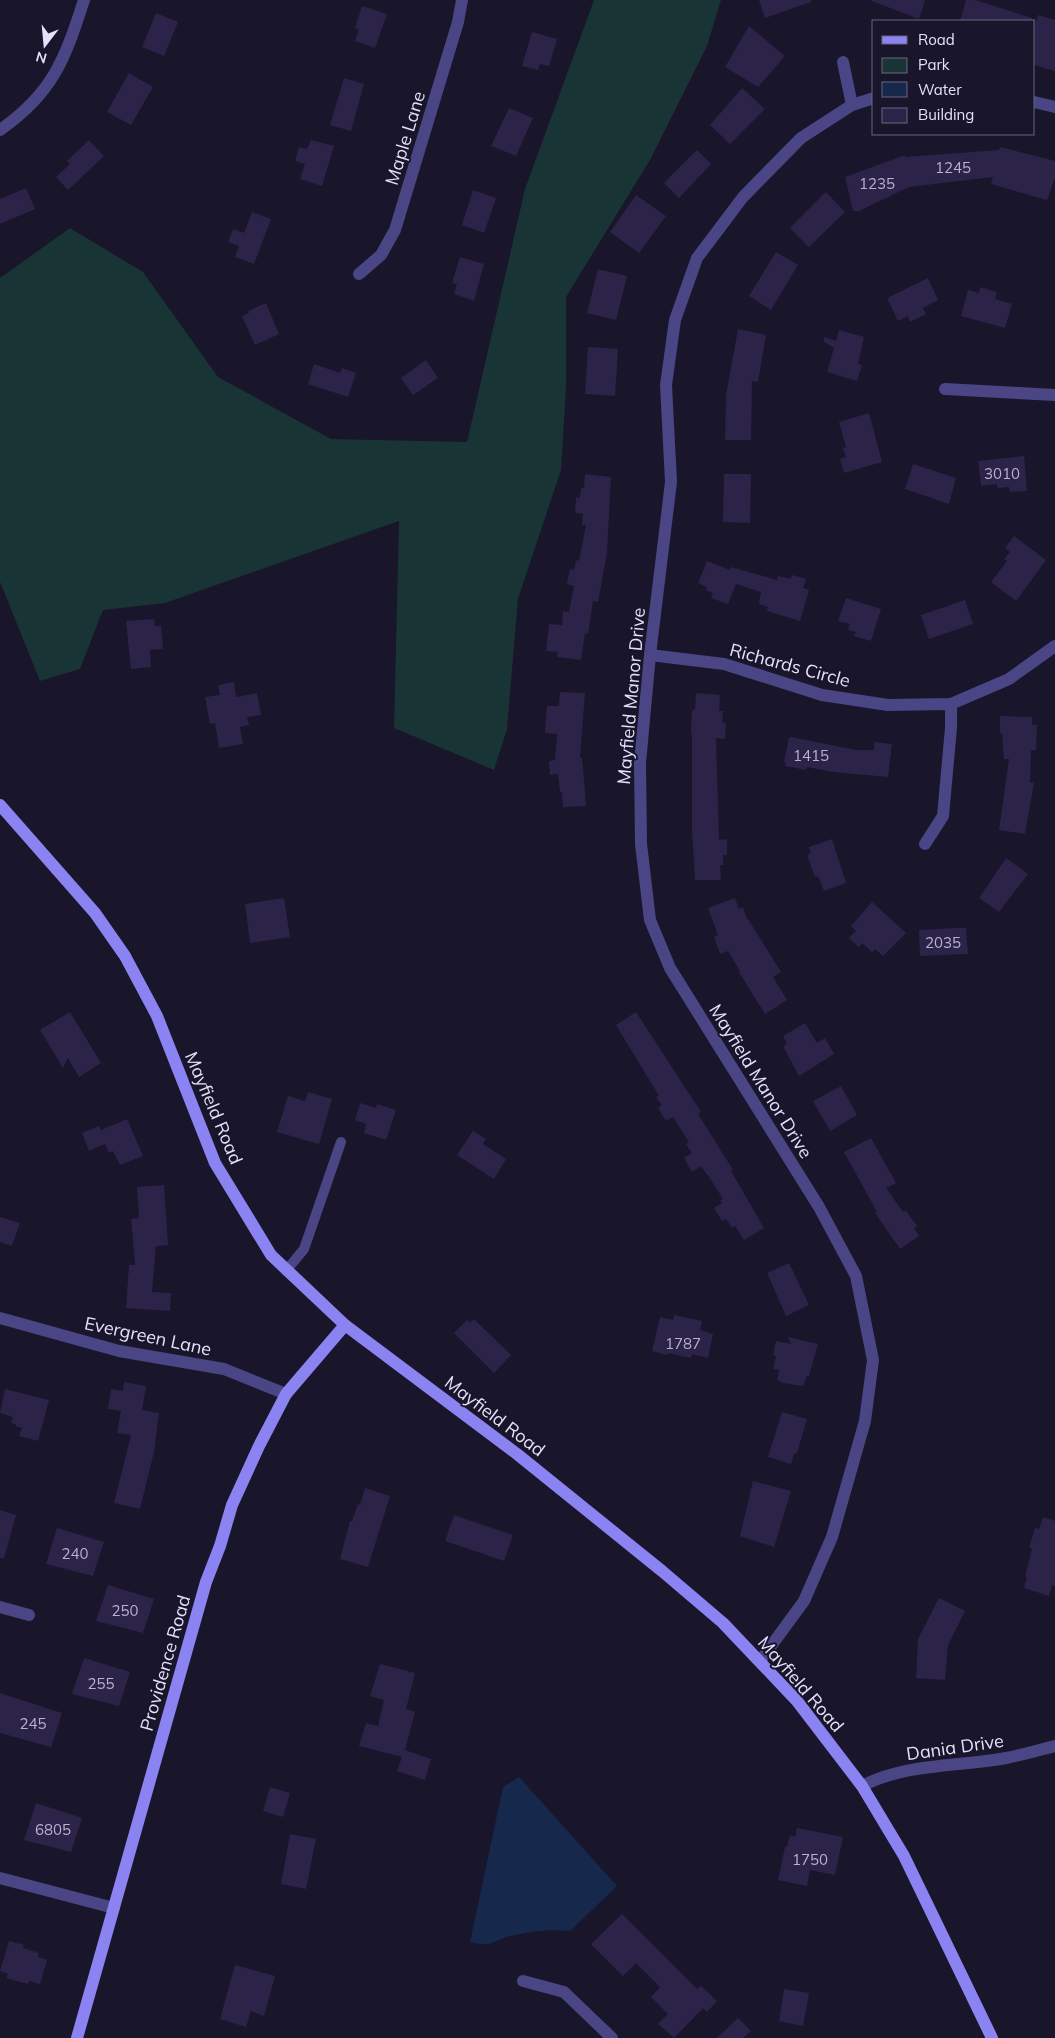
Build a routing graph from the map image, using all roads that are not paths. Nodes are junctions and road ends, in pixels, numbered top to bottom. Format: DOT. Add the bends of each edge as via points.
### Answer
graph roads {
  1 [pos="84,0"];
  2 [pos="462,0"];
  3 [pos="843,62"];
  4 [pos="872,99"];
  5 [pos="1035,102"];
  6 [pos="852,105"];
  7 [pos="1055,107"];
  8 [pos="0,130"];
  9 [pos="359,274"];
  10 [pos="946,389"];
  11 [pos="1055,395"];
  12 [pos="1055,646"];
  13 [pos="650,655"];
  14 [pos="951,704"];
  15 [pos="0,805"];
  16 [pos="925,844"];
  17 [pos="341,1142"];
  18 [pos="286,1271"];
  19 [pos="0,1318"];
  20 [pos="344,1325"];
  21 [pos="286,1394"];
  22 [pos="0,1607"];
  23 [pos="29,1615"];
  24 [pos="760,1661"];
  25 [pos="1055,1746"];
  26 [pos="862,1786"];
  27 [pos="0,1878"];
  28 [pos="114,1908"];
  29 [pos="523,1981"];
  30 [pos="77,2038"];
  31 [pos="612,2038"];
  32 [pos="992,2038"];
  1 -- 8 [label="street" via="55,76 39,98"];
  2 -- 9 [label="street, Maple Lane" via="395,230 381,255"];
  3 -- 6 [label="street"];
  4 -- 6 [label="street, Mayfield Manor Drive"];
  5 -- 7 [label="street"];
  6 -- 13 [label="street, Mayfield Manor Drive" via="802,138 743,197 697,258 675,320 666,386 671,482"];
  10 -- 11 [label="street"];
  12 -- 14 [label="street, Richards Circle" via="1009,679"];
  13 -- 14 [label="street, Richards Circle" via="724,664 832,696 888,705"];
  13 -- 24 [label="street, Mayfield Manor Drive" via="640,763 641,844 650,920 670,968 819,1207 856,1276 873,1360 865,1421 832,1537 804,1601"];
  14 -- 16 [label="street" via="943,816"];
  15 -- 18 [label="street, Mayfield Road" via="95,912 125,956 157,1016 215,1163 271,1255"];
  17 -- 18 [label="lane" via="304,1249"];
  18 -- 20 [label="street, Mayfield Road"];
  19 -- 21 [label="street, Evergreen Lane" via="119,1351 224,1369"];
  20 -- 21 [label="street, Providence Road"];
  20 -- 24 [label="street, Mayfield Road" via="588,1510 723,1624"];
  21 -- 28 [label="street, Providence Road" via="232,1505 206,1582"];
  22 -- 23 [label="street"];
  24 -- 26 [label="street, Mayfield Road" via="797,1701"];
  25 -- 26 [label="street, Dania Drive" via="1006,1758 895,1773"];
  26 -- 32 [label="street, Mayfield Road" via="904,1856"];
  27 -- 28 [label="street"];
  28 -- 30 [label="street, Providence Road"];
  29 -- 31 [label="street" via="564,1992"];
}
